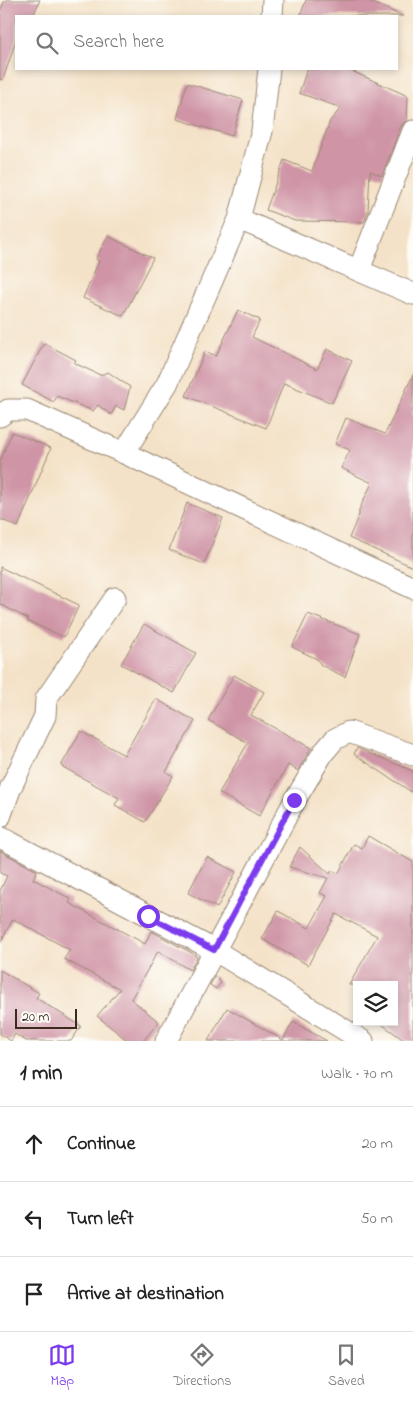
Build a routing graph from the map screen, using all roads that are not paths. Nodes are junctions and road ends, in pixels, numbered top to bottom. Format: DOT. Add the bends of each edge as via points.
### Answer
graph roads {
  1 [pos="273,0"];
  2 [pos="272,15"];
  3 [pos="269,70"];
  4 [pos="413,132"];
  5 [pos="239,219"];
  6 [pos="359,270"];
  7 [pos="413,294"];
  8 [pos="0,416"];
  9 [pos="124,453"];
  10 [pos="413,588"];
  11 [pos="115,598"];
  12 [pos="413,755"];
  13 [pos="0,817"];
  14 [pos="0,837"];
  15 [pos="214,950"];
  16 [pos="166,1041"];
  17 [pos="363,1041"];
  1 -- 2 [label="street"];
  3 -- 5 [label="street" via="262,131"];
  4 -- 6 [label="street"];
  5 -- 6 [label="street"];
  5 -- 9 [label="street" via="167,384"];
  6 -- 7 [label="street"];
  8 -- 9 [label="street" via="8,410 26,410"];
  9 -- 10 [label="street"];
  11 -- 13 [label="street" via="46,699 45,716"];
  12 -- 15 [label="street" via="349,732 334,739 294,800"];
  14 -- 15 [label="street"];
  15 -- 16 [label="street"];
  15 -- 17 [label="street"];
}
